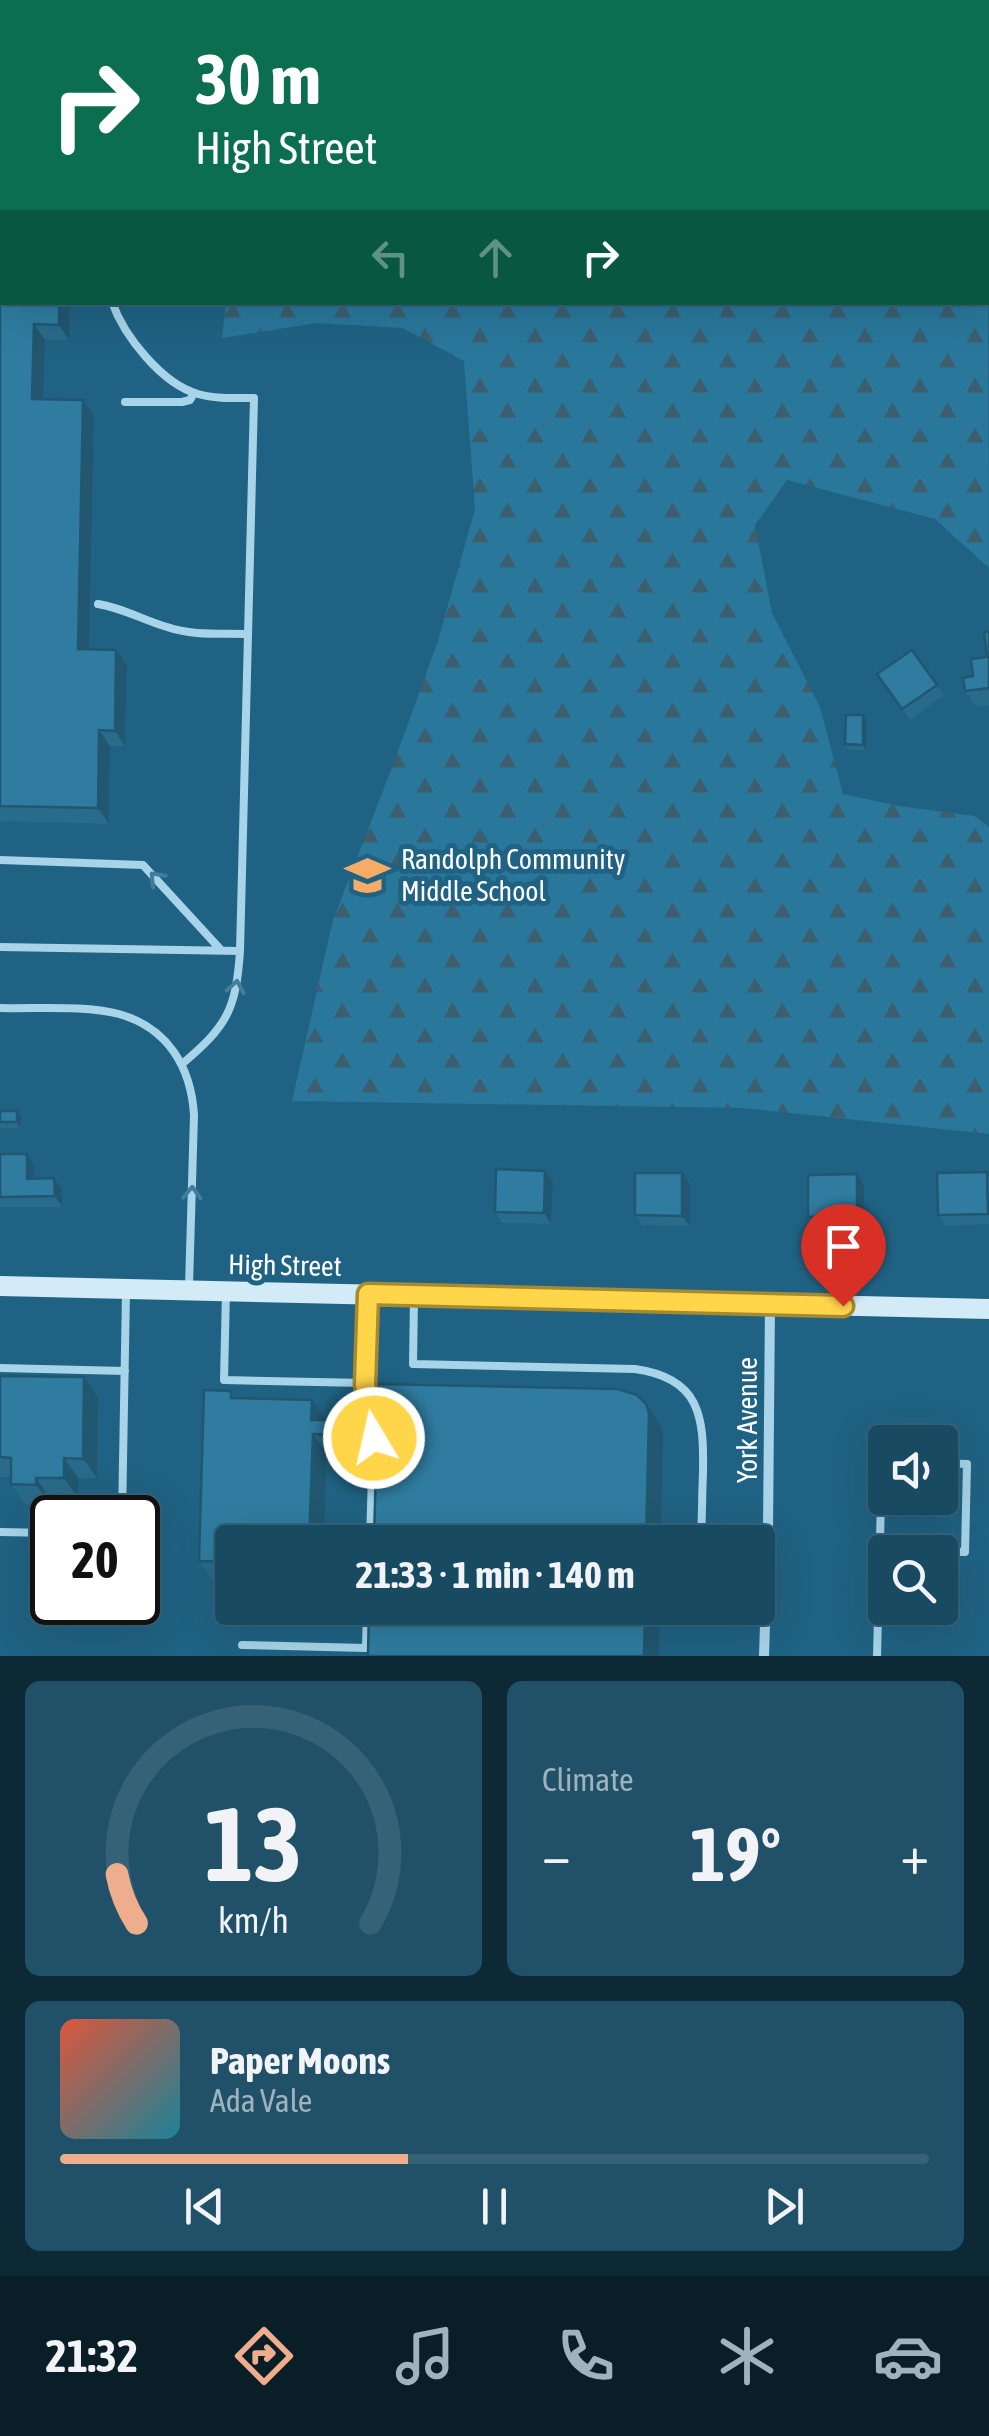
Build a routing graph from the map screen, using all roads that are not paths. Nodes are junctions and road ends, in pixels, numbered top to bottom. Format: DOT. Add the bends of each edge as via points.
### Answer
graph roads {
  1 [pos="113,305"];
  2 [pos="194,394"];
  3 [pos="125,402"];
  4 [pos="98,604"];
  5 [pos="248,634"];
  6 [pos="0,860"];
  7 [pos="0,946"];
  8 [pos="221,950"];
  9 [pos="240,951"];
  10 [pos="0,1008"];
  11 [pos="182,1064"];
  12 [pos="0,1286"];
  13 [pos="126,1289"];
  14 [pos="188,1290"];
  15 [pos="226,1291"];
  16 [pos="368,1294"];
  17 [pos="414,1295"];
  18 [pos="770,1304"];
  19 [pos="989,1309"];
  20 [pos="0,1368"];
  21 [pos="125,1371"];
  22 [pos="365,1384"];
  23 [pos="958,1464"];
  24 [pos="122,1495"];
  25 [pos="371,1525"];
  26 [pos="701,1525"];
  27 [pos="763,1525"];
  28 [pos="0,1532"];
  29 [pos="30,1533"];
  30 [pos="958,1552"];
  31 [pos="367,1625"];
  32 [pos="763,1625"];
  33 [pos="878,1625"];
  34 [pos="242,1645"];
  35 [pos="764,1656"];
  36 [pos="877,1656"];
  1 -- 2 [label="lane" via="144,354"];
  2 -- 3 [label="lane" via="177,403"];
  2 -- 5 [label="lane" via="254,398"];
  4 -- 5 [label="lane" via="180,631"];
  5 -- 9 [label="lane"];
  8 -- 6 [label="lane, one-way" via="143,865"];
  7 -- 8 [label="lane"];
  8 -- 9 [label="lane"];
  11 -- 9 [label="lane, one-way" via="226,1020"];
  10 -- 11 [label="lane" via="118,1014 156,1034"];
  14 -- 11 [label="lane, one-way" via="194,1115"];
  12 -- 13 [label="main road, High Street"];
  13 -- 14 [label="main road, High Street"];
  13 -- 21 [label="lane"];
  14 -- 15 [label="main road, High Street"];
  15 -- 16 [label="main road, High Street"];
  15 -- 22 [label="lane" via="224,1380"];
  16 -- 17 [label="main road, High Street"];
  16 -- 22 [label="lane"];
  17 -- 18 [label="main road, High Street"];
  17 -- 26 [label="lane" via="413,1364 635,1369 681,1388 695,1404 703,1434"];
  18 -- 19 [label="main road, High Street"];
  18 -- 27 [label="street, York Avenue"];
  20 -- 21 [label="lane"];
  21 -- 24 [label="lane"];
  22 -- 25 [label="lane" via="374,1438"];
  23 -- 30 [label="lane" via="967,1464 965,1552"];
  28 -- 29 [label="lane"];
  31 -- 34 [label="lane" via="366,1648"];
  32 -- 35 [label="street, York Avenue"];
  33 -- 36 [label="lane"];
}
